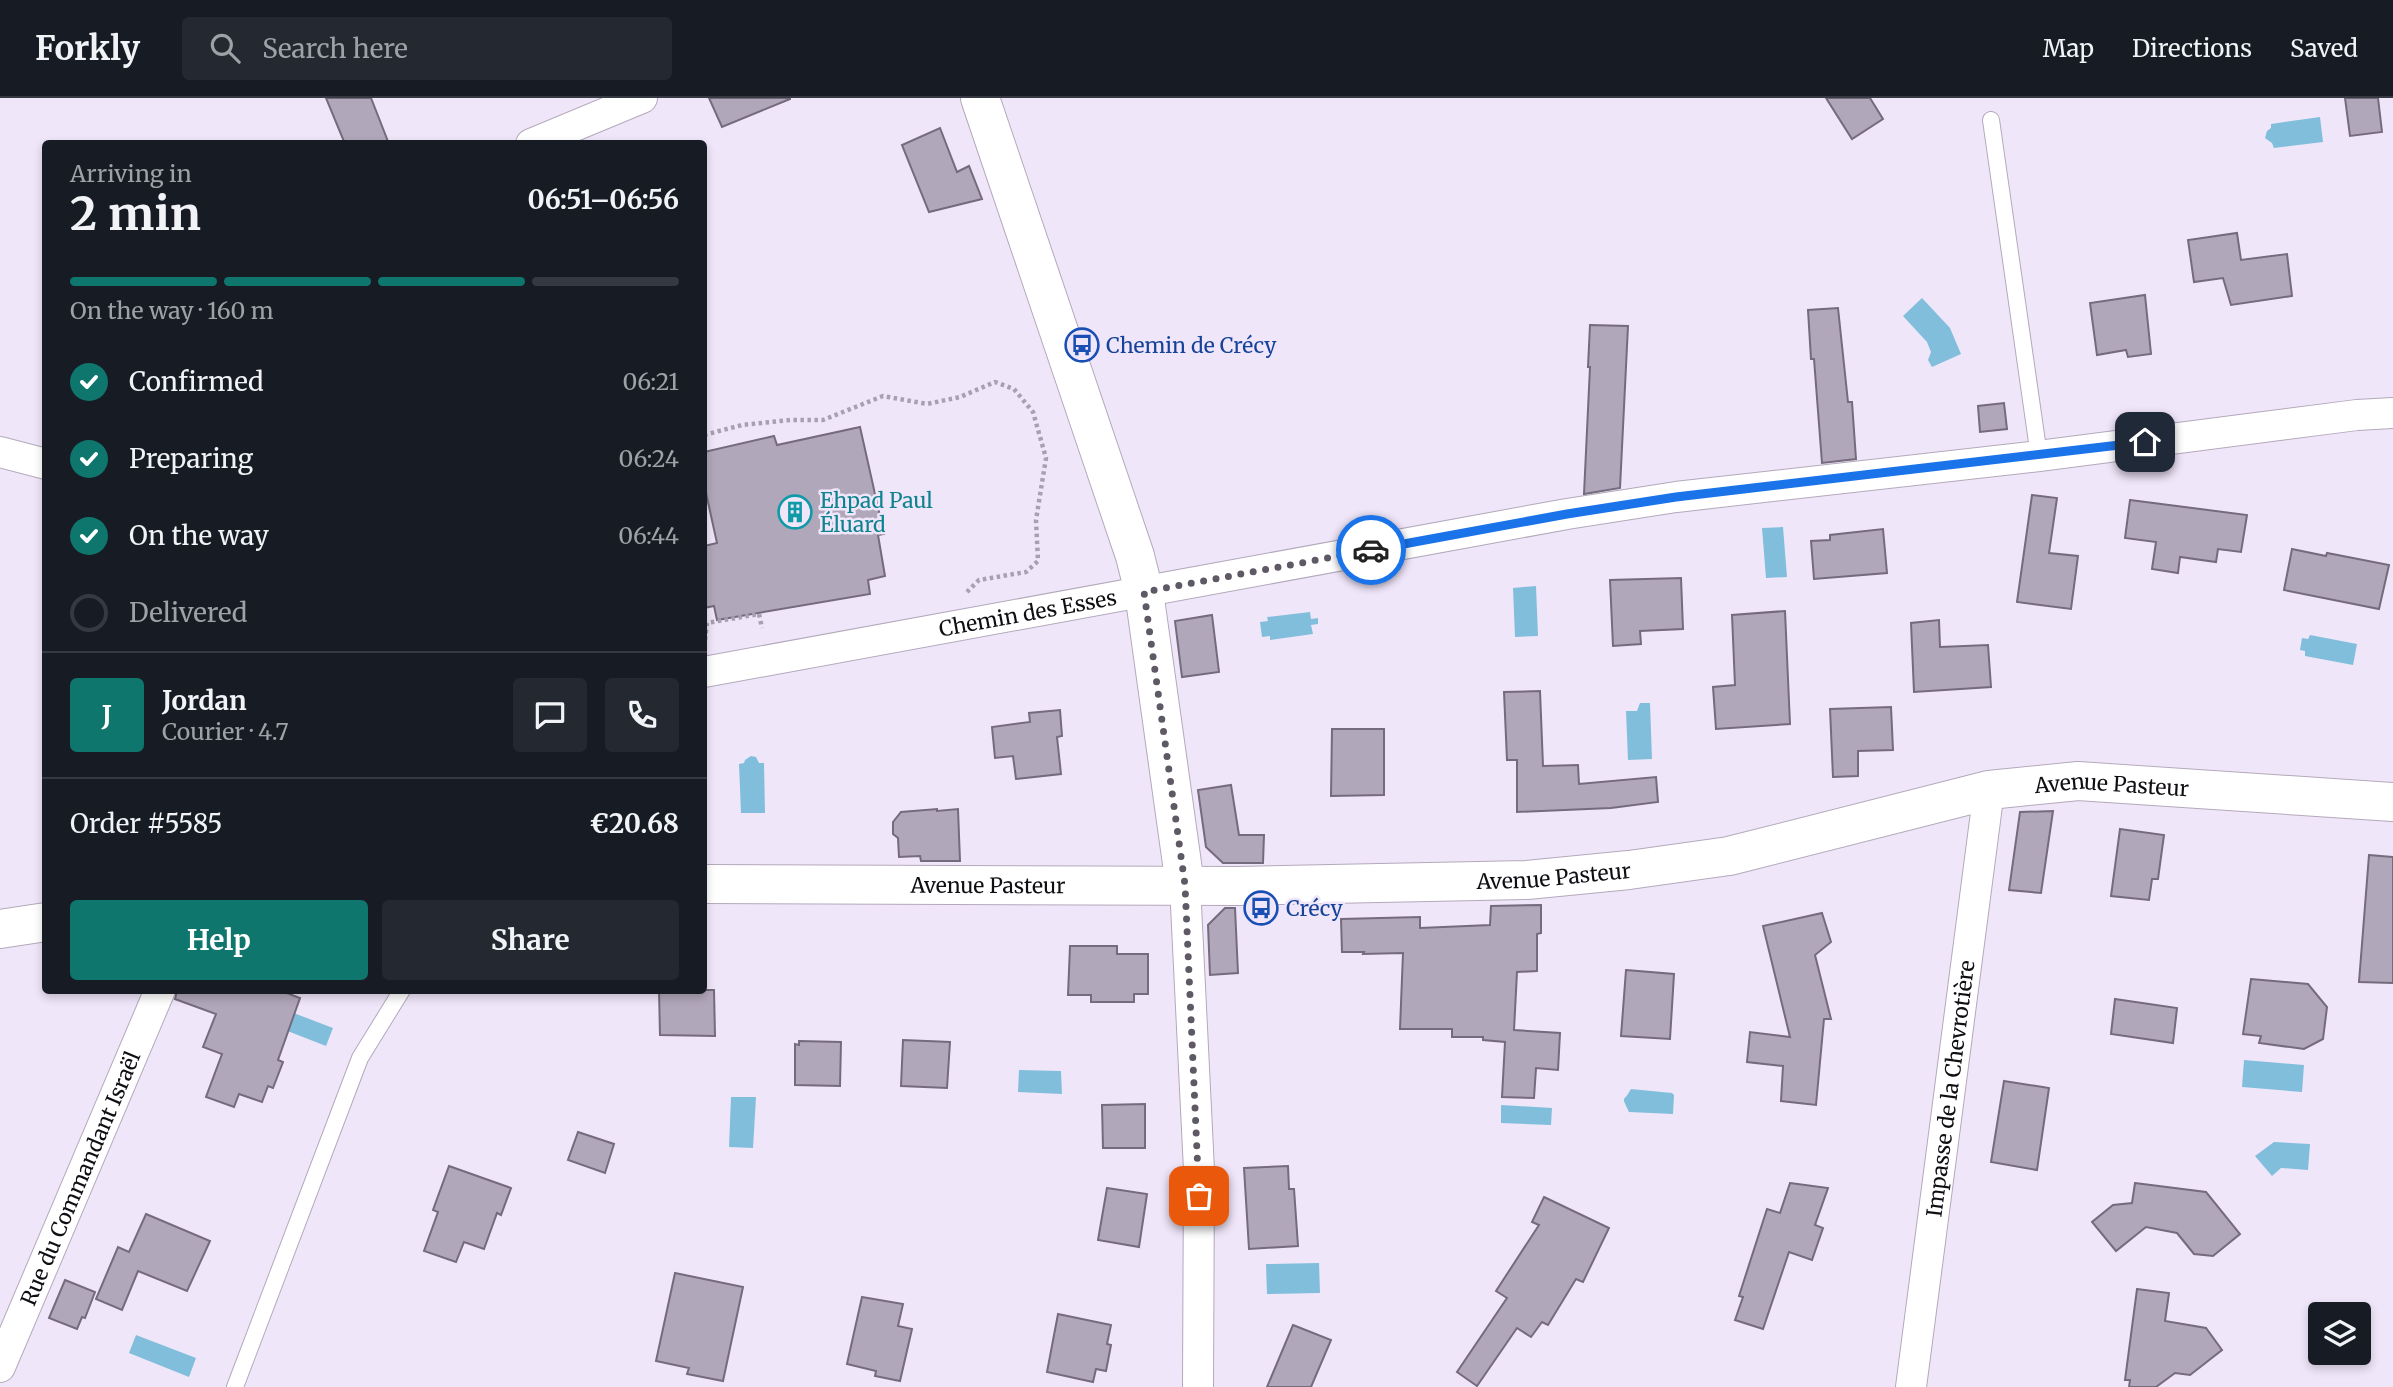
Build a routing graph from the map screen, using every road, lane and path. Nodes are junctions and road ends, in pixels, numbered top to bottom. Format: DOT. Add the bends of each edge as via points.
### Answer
graph roads {
  1 [pos="642,98"];
  2 [pos="979,98"];
  3 [pos="1991,120"];
  4 [pos="541,140"];
  5 [pos="2393,413"];
  6 [pos="707,434"];
  7 [pos="0,452"];
  8 [pos="2039,456"];
  9 [pos="42,463"];
  10 [pos="1144,592"];
  11 [pos="964,594"];
  12 [pos="707,623"];
  13 [pos="774,626"];
  14 [pos="707,671"];
  15 [pos="1989,790"];
  16 [pos="2393,802"];
  17 [pos="707,884"];
  18 [pos="1185,885"];
  19 [pos="42,923"];
  20 [pos="0,929"];
  21 [pos="158,994"];
  22 [pos="400,994"];
  23 [pos="4,1351"];
  24 [pos="235,1387"];
  25 [pos="1198,1387"];
  26 [pos="1911,1387"];
  1 -- 4 [label="street"];
  2 -- 10 [label="main road"];
  3 -- 8 [label="lane"];
  5 -- 8 [label="street, Chemin des Esses"];
  6 -- 11 [label="path" via="790,419 823,420 883,396 927,404 995,382 1014,389 1033,412 1046,458 1037,520 1038,561 1026,572 979,580"];
  7 -- 9 [label="street"];
  8 -- 10 [label="street, Chemin des Esses" via="1676,497"];
  10 -- 14 [label="street, Chemin des Esses"];
  10 -- 18 [label="main road"];
  12 -- 13 [label="path" via="759,614 761,628"];
  15 -- 16 [label="main road, Avenue Pasteur" via="2078,781"];
  15 -- 18 [label="main road, Avenue Pasteur" via="1729,856 1629,870 1527,880"];
  15 -- 26 [label="street, Impasse de la Chevrotière"];
  17 -- 18 [label="main road, Avenue Pasteur"];
  18 -- 25 [label="street" via="1199,1170"];
  19 -- 20 [label="main road"];
  21 -- 23 [label="street, Rue du Commandant Israël"];
  22 -- 24 [label="lane" via="360,1058"];
}
